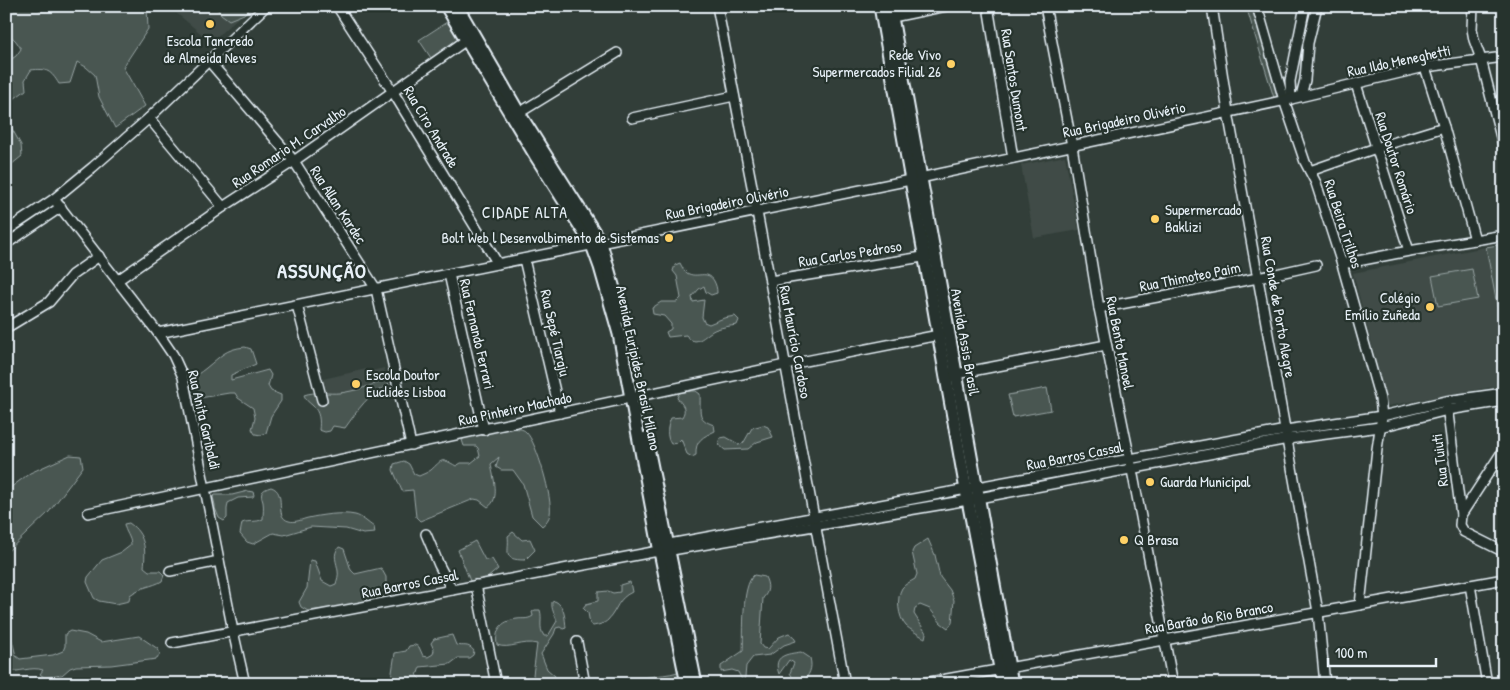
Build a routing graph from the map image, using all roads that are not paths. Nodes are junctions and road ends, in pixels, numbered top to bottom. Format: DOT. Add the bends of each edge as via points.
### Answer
graph roads {
  1 [pos="266,6"];
  2 [pos="337,6"];
  3 [pos="717,6"];
  4 [pos="880,6"];
  5 [pos="946,6"];
  6 [pos="988,6"];
  7 [pos="1045,6"];
  8 [pos="1212,6"];
  9 [pos="1257,6"];
  10 [pos="1305,6"];
  11 [pos="1317,6"];
  12 [pos="1473,6"];
  13 [pos="453,9"];
  14 [pos="888,14"];
  15 [pos="1303,16"];
  16 [pos="1314,19"];
  17 [pos="470,37"];
  18 [pos="617,54"];
  19 [pos="1504,56"];
  20 [pos="1481,59"];
  21 [pos="209,62"];
  22 [pos="1425,67"];
  23 [pos="491,72"];
  24 [pos="1356,84"];
  25 [pos="393,92"];
  26 [pos="734,96"];
  27 [pos="1301,96"];
  28 [pos="1288,100"];
  29 [pos="1228,112"];
  30 [pos="519,113"];
  31 [pos="149,118"];
  32 [pos="632,118"];
  33 [pos="1500,125"];
  34 [pos="1444,127"];
  35 [pos="1072,146"];
  36 [pos="1376,148"];
  37 [pos="1504,148"];
  38 [pos="538,153"];
  39 [pos="1013,158"];
  40 [pos="294,161"];
  41 [pos="1310,171"];
  42 [pos="916,179"];
  43 [pos="54,199"];
  44 [pos="61,207"];
  45 [pos="223,207"];
  46 [pos="757,212"];
  47 [pos="6,231"];
  48 [pos="1504,235"];
  49 [pos="1475,240"];
  50 [pos="6,244"];
  51 [pos="597,244"];
  52 [pos="1409,251"];
  53 [pos="930,255"];
  54 [pos="99,256"];
  55 [pos="524,259"];
  56 [pos="498,264"];
  57 [pos="1342,264"];
  58 [pos="1316,265"];
  59 [pos="449,274"];
  60 [pos="1258,278"];
  61 [pos="118,280"];
  62 [pos="770,281"];
  63 [pos="376,289"];
  64 [pos="297,305"];
  65 [pos="1099,308"];
  66 [pos="6,328"];
  67 [pos="158,333"];
  68 [pos="943,334"];
  69 [pos="1106,345"];
  70 [pos="785,365"];
  71 [pos="951,375"];
  72 [pos="1504,393"];
  73 [pos="634,397"];
  74 [pos="322,400"];
  75 [pos="1504,401"];
  76 [pos="1447,406"];
  77 [pos="560,413"];
  78 [pos="1382,416"];
  79 [pos="1380,427"];
  80 [pos="484,430"];
  81 [pos="1287,435"];
  82 [pos="411,445"];
  83 [pos="1504,449"];
  84 [pos="1130,459"];
  85 [pos="1500,462"];
  86 [pos="1132,470"];
  87 [pos="205,489"];
  88 [pos="972,494"];
  89 [pos="885,504"];
  90 [pos="88,513"];
  91 [pos="886,514"];
  92 [pos="1461,515"];
  93 [pos="815,521"];
  94 [pos="426,534"];
  95 [pos="662,549"];
  96 [pos="1504,552"];
  97 [pos="219,561"];
  98 [pos="170,571"];
  99 [pos="1504,579"];
  100 [pos="476,585"];
  101 [pos="1470,585"];
  102 [pos="452,590"];
  103 [pos="1360,605"];
  104 [pos="1318,612"];
  105 [pos="233,632"];
  106 [pos="682,638"];
  107 [pos="1165,640"];
  108 [pos="577,642"];
  109 [pos="172,643"];
  110 [pos="1005,669"];
  111 [pos="245,684"];
  112 [pos="496,684"];
  113 [pos="585,684"];
  114 [pos="687,684"];
  115 [pos="696,684"];
  116 [pos="845,684"];
  117 [pos="919,684"];
  118 [pos="1003,684"];
  119 [pos="1012,684"];
  120 [pos="1173,684"];
  121 [pos="1325,684"];
  122 [pos="1487,684"];
  1 -- 21 [label="street"];
  2 -- 25 [label="street, Rua Ciro Andrade"];
  3 -- 26 [label="street, Rua Maurício Cardoso"];
  4 -- 14 [label="main road, Avenida Assis Brasil"];
  5 -- 14 [label="street"];
  6 -- 39 [label="street, Rua Santos Dumont"];
  7 -- 35 [label="street, Rua Bento Manoel"];
  8 -- 29 [label="street, Rua Conde de Porto Alegre"];
  9 -- 28 [label="street, Rua Beira Trilhos"];
  10 -- 15 [label="street"];
  11 -- 16 [label="street"];
  12 -- 20 [label="street" via="1473,34"];
  13 -- 17 [label="main road, Avenida Euripides Brasil Milano"];
  14 -- 42 [label="main road, Avenida Assis Brasil"];
  15 -- 16 [label="street"];
  15 -- 28 [label="street"];
  16 -- 27 [label="street"];
  17 -- 23 [label="main road, Avenida Euripides Brasil Milano"];
  17 -- 25 [label="street, Rua Romario M. Carvalho"];
  18 -- 30 [label="street"];
  19 -- 20 [label="street, Rua Ildo Meneghetti"];
  20 -- 22 [label="street, Rua Ildo Meneghetti"];
  20 -- 33 [label="street"];
  21 -- 31 [label="street"];
  21 -- 40 [label="street, Rua Allan Kardec"];
  22 -- 24 [label="street, Rua Ildo Meneghetti"];
  22 -- 34 [label="street"];
  23 -- 30 [label="main road, Avenida Euripides Brasil Milano"];
  23 -- 38 [label="main road, Avenida Euripides Brasil Milano"];
  24 -- 27 [label="street, Rua Ildo Meneghetti"];
  24 -- 36 [label="street, Rua Doutor Romário"];
  25 -- 40 [label="street, Rua Romario M. Carvalho"];
  25 -- 56 [label="street, Rua Ciro Andrade"];
  26 -- 32 [label="street"];
  26 -- 46 [label="street, Rua Maurício Cardoso"];
  27 -- 28 [label="street, Rua Brigadeiro Olivério"];
  28 -- 29 [label="street, Rua Brigadeiro Olivério"];
  28 -- 41 [label="street, Rua Beira Trilhos"];
  29 -- 35 [label="street, Rua Brigadeiro Olivério"];
  29 -- 60 [label="street, Rua Conde de Porto Alegre"];
  30 -- 38 [label="main road, Avenida Euripides Brasil Milano"];
  31 -- 43 [label="street"];
  31 -- 45 [label="street"];
  33 -- 37 [label="street"];
  34 -- 36 [label="street"];
  34 -- 49 [label="street"];
  35 -- 39 [label="street, Rua Brigadeiro Olivério"];
  35 -- 65 [label="street, Rua Bento Manoel"];
  36 -- 41 [label="street"];
  36 -- 52 [label="street, Rua Doutor Romário"];
  38 -- 51 [label="main road, Avenida Euripides Brasil Milano"];
  39 -- 42 [label="street, Rua Brigadeiro Olivério"];
  40 -- 45 [label="street, Rua Romario M. Carvalho"];
  40 -- 63 [label="street, Rua Allan Kardec"];
  41 -- 57 [label="street, Rua Beira Trilhos"];
  42 -- 46 [label="street, Rua Brigadeiro Olivério"];
  42 -- 53 [label="main road, Avenida Assis Brasil"];
  43 -- 44 [label="street, Rua Anita Garibaldi"];
  43 -- 47 [label="street"];
  44 -- 50 [label="street"];
  44 -- 54 [label="street, Rua Anita Garibaldi"];
  45 -- 61 [label="street, Rua Romario M. Carvalho"];
  46 -- 51 [label="street, Rua Brigadeiro Olivério"];
  46 -- 62 [label="street, Rua Maurício Cardoso"];
  48 -- 49 [label="street"];
  49 -- 52 [label="street"];
  51 -- 55 [label="street, Rua Brigadeiro Olivério"];
  51 -- 73 [label="main road, Avenida Euripides Brasil Milano" via="622,333"];
  52 -- 57 [label="street"];
  53 -- 62 [label="street, Rua Carlos Pedroso"];
  53 -- 68 [label="main road, Avenida Assis Brasil"];
  54 -- 61 [label="street, Rua Anita Garibaldi"];
  54 -- 66 [label="street" via="72,275 49,302"];
  55 -- 56 [label="street, Rua Brigadeiro Olivério"];
  55 -- 77 [label="street, Rua Sepé Tiaraju"];
  56 -- 59 [label="street, Rua Brigadeiro Olivério"];
  57 -- 78 [label="street, Rua Beira Trilhos"];
  58 -- 60 [label="street, Rua Thimoteo Paim"];
  59 -- 63 [label="street, Rua Brigadeiro Olivério"];
  59 -- 80 [label="street, Rua Fernando Ferrari"];
  60 -- 65 [label="street, Rua Thimoteo Paim"];
  60 -- 81 [label="street, Rua Conde de Porto Alegre"];
  61 -- 67 [label="street, Rua Anita Garibaldi"];
  62 -- 70 [label="street, Rua Maurício Cardoso"];
  63 -- 64 [label="street, Rua Brigadeiro Olivério"];
  63 -- 82 [label="street, Rua Allan Kardec"];
  64 -- 67 [label="street, Rua Brigadeiro Olivério"];
  64 -- 74 [label="street"];
  65 -- 69 [label="street, Rua Bento Manoel"];
  67 -- 87 [label="street, Rua Anita Garibaldi" via="183,377"];
  68 -- 70 [label="street, Rua Pinheiro Machado"];
  68 -- 71 [label="main road, Avenida Assis Brasil"];
  69 -- 71 [label="street"];
  69 -- 84 [label="street, Rua Bento Manoel"];
  70 -- 73 [label="street, Rua Pinheiro Machado"];
  70 -- 93 [label="street, Rua Maurício Cardoso"];
  71 -- 88 [label="main road, Avenida Assis Brasil"];
  72 -- 76 [label="street, Rua Barros Cassal"];
  73 -- 77 [label="street, Rua Pinheiro Machado"];
  73 -- 95 [label="main road, Avenida Euripides Brasil Milano"];
  75 -- 76 [label="street, Rua Barros Cassal"];
  76 -- 78 [label="street, Rua Barros Cassal"];
  76 -- 79 [label="street, Rua Barros Cassal"];
  76 -- 92 [label="street, Rua Tuiuti"];
  77 -- 80 [label="street, Rua Pinheiro Machado"];
  78 -- 79 [label="street, Rua Beira Trilhos"];
  78 -- 81 [label="street, Rua Barros Cassal"];
  79 -- 81 [label="street, Rua Barros Cassal"];
  79 -- 103 [label="street, Rua Beira Trilhos"];
  80 -- 82 [label="street, Rua Pinheiro Machado"];
  81 -- 84 [label="street, Rua Barros Cassal"];
  81 -- 86 [label="street, Rua Barros Cassal"];
  81 -- 104 [label="street, Rua Conde de Porto Alegre"];
  82 -- 87 [label="street, Rua Pinheiro Machado"];
  83 -- 85 [label="street"];
  84 -- 86 [label="street, Rua Bento Manoel"];
  84 -- 88 [label="street, Rua Barros Cassal"];
  85 -- 92 [label="street"];
  86 -- 88 [label="street, Rua Barros Cassal"];
  86 -- 107 [label="street, Rua Bento Manoel"];
  87 -- 90 [label="street, Rua Pinheiro Machado"];
  87 -- 97 [label="street, Rua Anita Garibaldi"];
  88 -- 89 [label="street, Rua Barros Cassal"];
  88 -- 91 [label="street, Rua Barros Cassal"];
  88 -- 110 [label="main road, Avenida Assis Brasil"];
  89 -- 91 [label="street"];
  89 -- 93 [label="street, Rua Barros Cassal"];
  91 -- 93 [label="street, Rua Barros Cassal"];
  92 -- 96 [label="street, Rua Tuiuti" via="1460,526 1464,532"];
  93 -- 95 [label="street, Rua Barros Cassal"];
  93 -- 116 [label="street, Rua Maurício Cardoso"];
  94 -- 102 [label="street"];
  95 -- 100 [label="street, Rua Barros Cassal"];
  95 -- 106 [label="main road, Avenida Euripides Brasil Milano"];
  97 -- 98 [label="street"];
  97 -- 105 [label="street, Rua Anita Garibaldi"];
  99 -- 101 [label="street, Rua Barão do Rio Branco"];
  100 -- 102 [label="street, Rua Barros Cassal"];
  100 -- 112 [label="street"];
  101 -- 103 [label="street, Rua Barão do Rio Branco"];
  101 -- 122 [label="street"];
  102 -- 105 [label="street, Rua Barros Cassal"];
  103 -- 104 [label="street, Rua Barão do Rio Branco"];
  104 -- 107 [label="street, Rua Barão do Rio Branco"];
  104 -- 121 [label="street"];
  105 -- 109 [label="street, Rua Barros Cassal"];
  105 -- 111 [label="street, Rua Anita Garibaldi"];
  106 -- 114 [label="main road, Avenida Euripides Brasil Milano"];
  106 -- 115 [label="main road, Avenida Euripides Brasil Milano"];
  107 -- 110 [label="street, Rua Barão do Rio Branco"];
  107 -- 120 [label="street, Rua Bento Manoel"];
  108 -- 113 [label="street"];
  110 -- 117 [label="street, Rua Barão do Rio Branco"];
  110 -- 118 [label="main road, Avenida Assis Brasil"];
  110 -- 119 [label="main road, Avenida Assis Brasil"];
}
